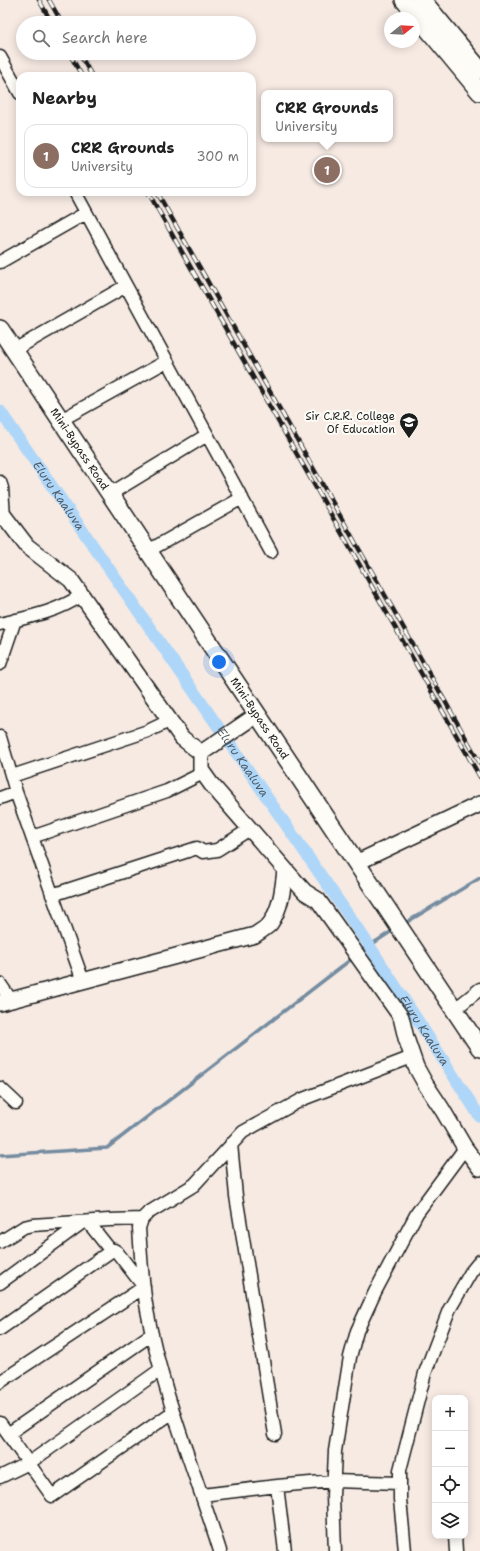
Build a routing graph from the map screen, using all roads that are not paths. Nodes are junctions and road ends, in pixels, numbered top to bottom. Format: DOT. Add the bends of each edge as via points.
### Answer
graph roads {
  1 [pos="404,0"];
  2 [pos="422,0"];
  3 [pos="0,57"];
  4 [pos="480,70"];
  5 [pos="16,86"];
  6 [pos="480,92"];
  7 [pos="77,196"];
  8 [pos="86,213"];
  9 [pos="0,262"];
  10 [pos="126,286"];
  11 [pos="0,329"];
  12 [pos="14,350"];
  13 [pos="167,361"];
  14 [pos="61,420"];
  15 [pos="207,435"];
  16 [pos="0,482"];
  17 [pos="110,494"];
  18 [pos="242,498"];
  19 [pos="2,517"];
  20 [pos="148,551"];
  21 [pos="271,552"];
  22 [pos="82,595"];
  23 [pos="15,620"];
  24 [pos="0,624"];
  25 [pos="0,664"];
  26 [pos="251,719"];
  27 [pos="169,721"];
  28 [pos="0,740"];
  29 [pos="201,753"];
  30 [pos="203,773"];
  31 [pos="12,776"];
  32 [pos="16,792"];
  33 [pos="0,798"];
  34 [pos="480,804"];
  35 [pos="250,829"];
  36 [pos="32,837"];
  37 [pos="358,865"];
  38 [pos="285,870"];
  39 [pos="52,895"];
  40 [pos="83,981"];
  41 [pos="0,984"];
  42 [pos="480,989"];
  43 [pos="5,1001"];
  44 [pos="454,1010"];
  45 [pos="480,1048"];
  46 [pos="412,1057"];
  47 [pos="0,1088"];
  48 [pos="16,1103"];
  49 [pos="231,1144"];
  50 [pos="465,1148"];
  51 [pos="480,1168"];
  52 [pos="142,1219"];
  53 [pos="85,1222"];
  54 [pos="1,1241"];
  55 [pos="110,1251"];
  56 [pos="480,1261"];
  57 [pos="0,1283"];
  58 [pos="144,1286"];
  59 [pos="0,1329"];
  60 [pos="152,1334"];
  61 [pos="160,1370"];
  62 [pos="0,1382"];
  63 [pos="173,1412"];
  64 [pos="0,1423"];
  65 [pos="8,1434"];
  66 [pos="275,1434"];
  67 [pos="29,1463"];
  68 [pos="0,1477"];
  69 [pos="333,1481"];
  70 [pos="400,1483"];
  71 [pos="277,1486"];
  72 [pos="202,1495"];
  73 [pos="455,1539"];
  74 [pos="220,1551"];
  75 [pos="285,1551"];
  76 [pos="335,1551"];
  77 [pos="405,1551"];
  78 [pos="456,1551"];
  1 -- 6 [label="main road"];
  2 -- 4 [label="main road"];
  3 -- 5 [label="street"];
  7 -- 8 [label="street"];
  8 -- 9 [label="street"];
  8 -- 10 [label="street"];
  10 -- 12 [label="street"];
  10 -- 13 [label="street"];
  11 -- 12 [label="main road, Mini-Bypass Road"];
  12 -- 14 [label="main road, Mini-Bypass Road"];
  13 -- 14 [label="street"];
  13 -- 15 [label="street"];
  14 -- 17 [label="main road, Mini-Bypass Road"];
  15 -- 17 [label="street"];
  15 -- 18 [label="street"];
  16 -- 19 [label="street"];
  17 -- 20 [label="main road, Mini-Bypass Road"];
  18 -- 20 [label="street"];
  18 -- 21 [label="street"];
  19 -- 22 [label="street" via="27,546 71,580"];
  20 -- 26 [label="main road, Mini-Bypass Road"];
  22 -- 23 [label="street" via="69,604"];
  22 -- 27 [label="street"];
  23 -- 24 [label="street"];
  23 -- 25 [label="street"];
  26 -- 29 [label="street"];
  26 -- 37 [label="main road, Mini-Bypass Road"];
  27 -- 29 [label="street" via="182,738"];
  27 -- 31 [label="street" via="148,731"];
  28 -- 31 [label="street"];
  29 -- 30 [label="street"];
  30 -- 35 [label="street"];
  30 -- 36 [label="street" via="167,791"];
  31 -- 32 [label="street"];
  32 -- 33 [label="street"];
  32 -- 36 [label="street"];
  34 -- 37 [label="street"];
  35 -- 38 [label="street"];
  35 -- 39 [label="street" via="217,850 203,852 197,848"];
  36 -- 39 [label="street"];
  37 -- 44 [label="main road, Mini-Bypass Road"];
  38 -- 40 [label="street" via="278,909 269,925 255,935"];
  38 -- 46 [label="street" via="305,892 318,900 401,1018"];
  39 -- 40 [label="street"];
  40 -- 43 [label="street"];
  41 -- 43 [label="street"];
  42 -- 44 [label="street"];
  44 -- 45 [label="main road, Mini-Bypass Road"];
  46 -- 49 [label="street" via="303,1099 243,1132"];
  46 -- 50 [label="street" via="426,1086"];
  47 -- 48 [label="street"];
  49 -- 52 [label="street" via="194,1185"];
  49 -- 66 [label="street" via="236,1196"];
  50 -- 51 [label="street"];
  50 -- 69 [label="street" via="416,1213 357,1331 350,1357 335,1451"];
  52 -- 53 [label="street"];
  52 -- 58 [label="street" via="140,1228"];
  53 -- 54 [label="street" via="24,1227"];
  53 -- 55 [label="street"];
  53 -- 57 [label="street"];
  55 -- 58 [label="street" via="117,1252"];
  55 -- 59 [label="street"];
  56 -- 70 [label="street" via="449,1310 425,1373 400,1470"];
  58 -- 60 [label="street"];
  58 -- 62 [label="street"];
  60 -- 61 [label="street"];
  60 -- 65 [label="street"];
  61 -- 63 [label="street"];
  61 -- 67 [label="street"];
  63 -- 67 [label="street" via="52,1496"];
  63 -- 72 [label="street"];
  64 -- 65 [label="street"];
  65 -- 67 [label="street"];
  67 -- 68 [label="street"];
  69 -- 70 [label="street"];
  69 -- 71 [label="street"];
  69 -- 76 [label="street"];
  70 -- 77 [label="street"];
  71 -- 72 [label="street"];
  71 -- 75 [label="street"];
  72 -- 74 [label="street"];
  73 -- 78 [label="street"];
}
